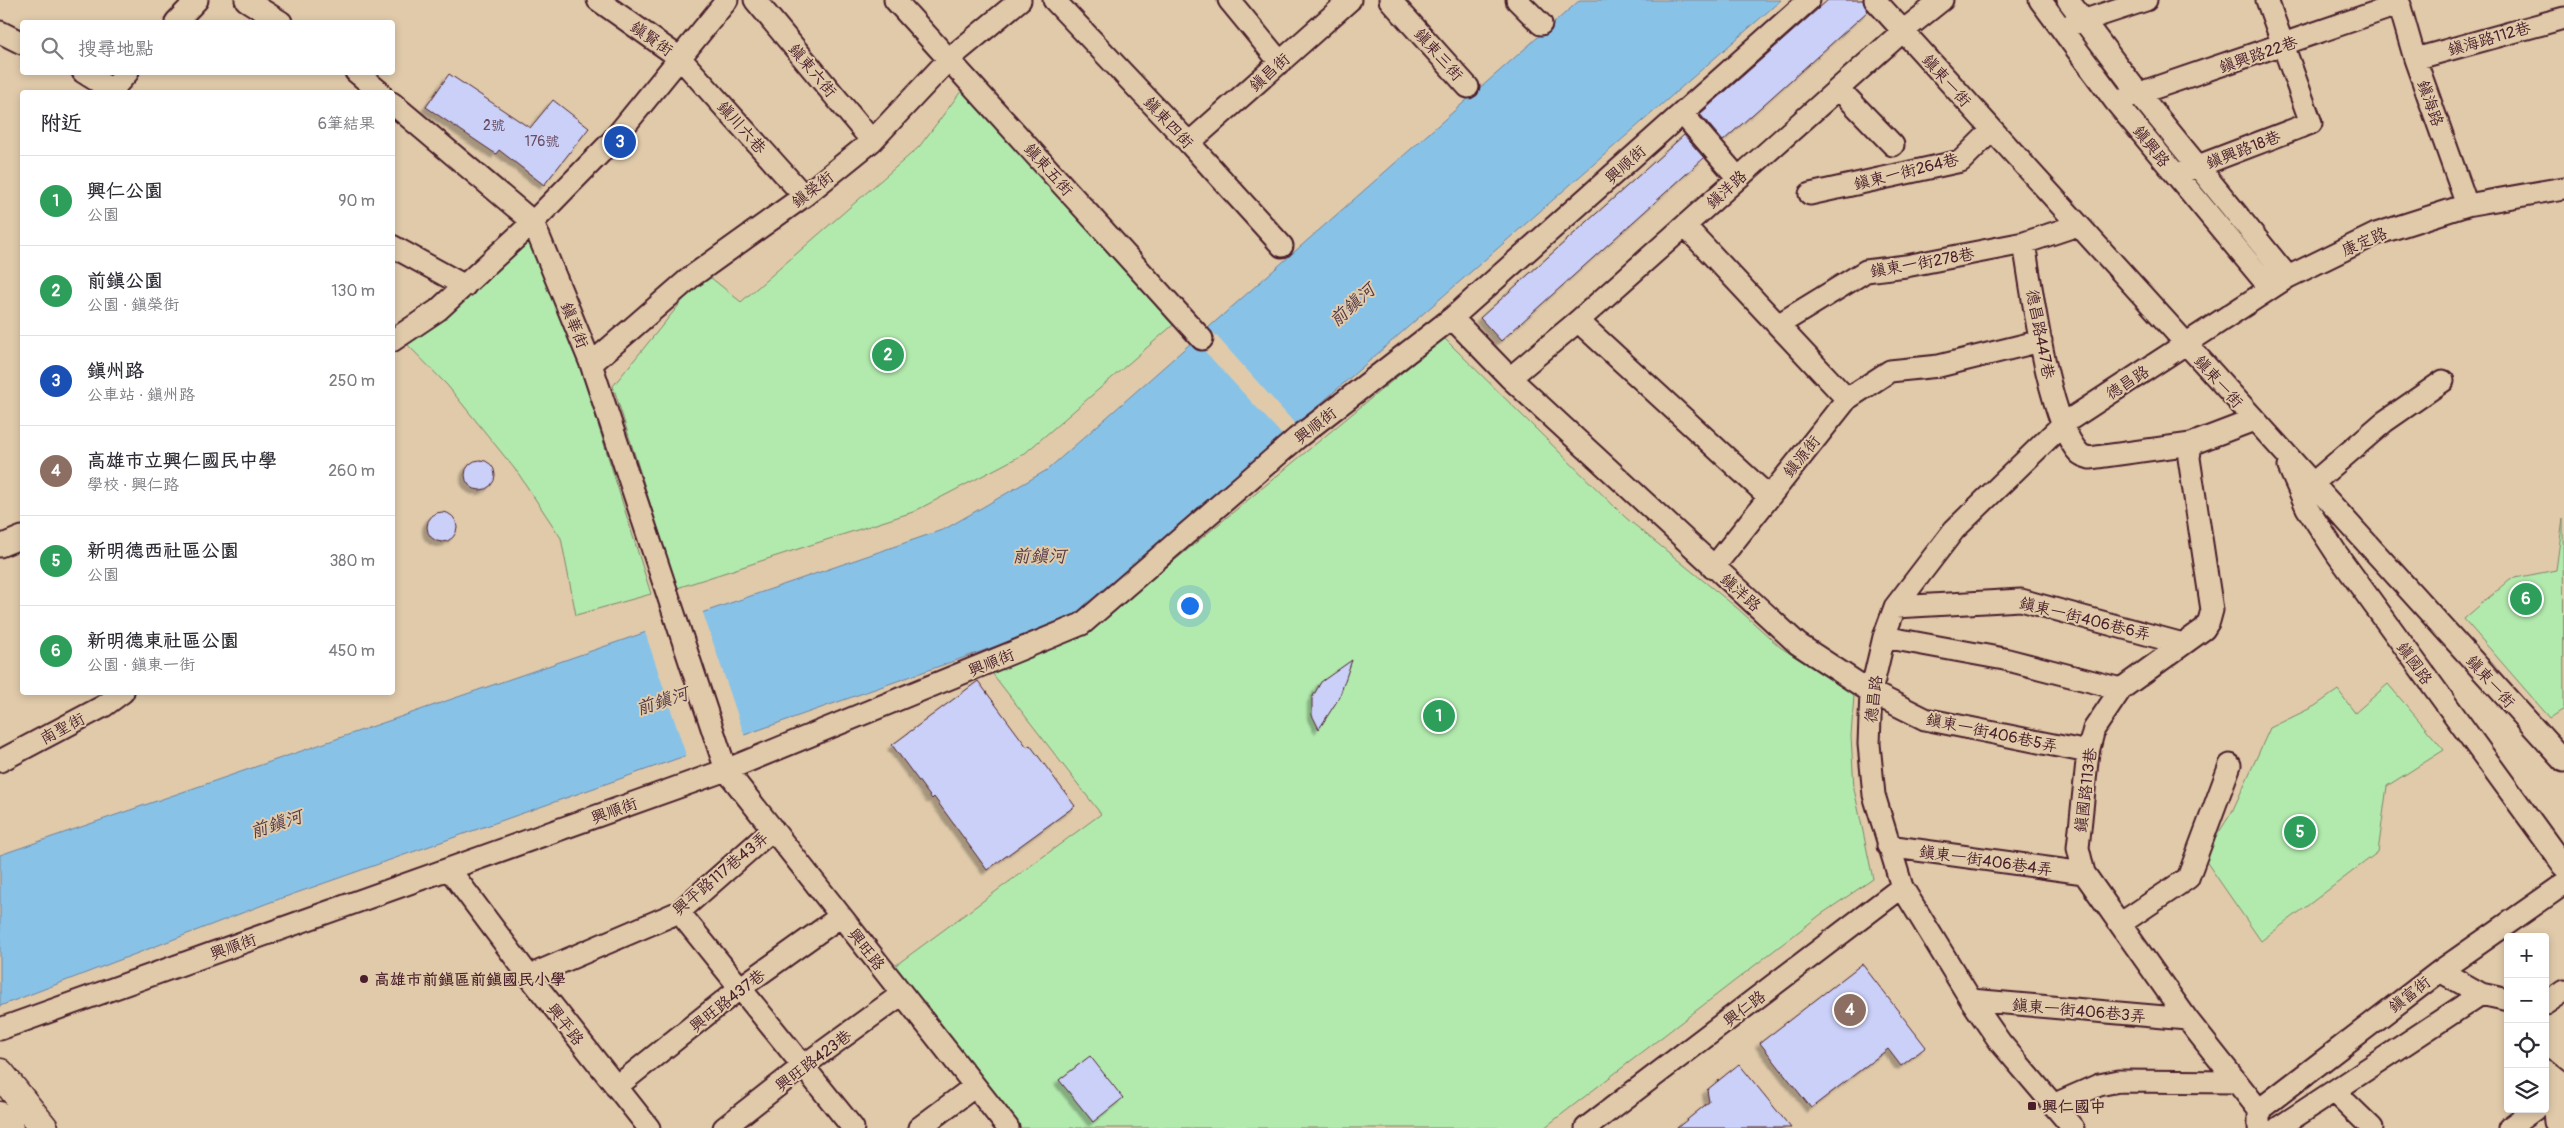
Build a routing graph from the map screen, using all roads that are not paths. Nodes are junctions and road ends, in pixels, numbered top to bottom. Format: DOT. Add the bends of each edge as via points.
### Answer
graph roads {
  1 [pos="197,0"];
  2 [pos="246,0"];
  3 [pos="598,0"];
  4 [pos="727,0"];
  5 [pos="755,0"];
  6 [pos="895,0"];
  7 [pos="1054,0"];
  8 [pos="1229,0"];
  9 [pos="1350,0"];
  10 [pos="1390,0"];
  11 [pos="1517,0"];
  12 [pos="1809,0"];
  13 [pos="1875,0"];
  14 [pos="1942,0"];
  15 [pos="2040,0"];
  16 [pos="2068,0"];
  17 [pos="2146,0"];
  18 [pos="2267,0"];
  19 [pos="2399,2"];
  20 [pos="1011,3"];
  21 [pos="2564,18"];
  22 [pos="178,20"];
  23 [pos="278,20"];
  24 [pos="2083,21"];
  25 [pos="1541,24"];
  26 [pos="2060,28"];
  27 [pos="1903,31"];
  28 [pos="0,32"];
  29 [pos="20,42"];
  30 [pos="2283,45"];
  31 [pos="680,58"];
  32 [pos="949,59"];
  33 [pos="2415,59"];
  34 [pos="1280,62"];
  35 [pos="88,75"];
  36 [pos="126,75"];
  37 [pos="360,75"];
  38 [pos="1468,87"];
  39 [pos="1839,89"];
  40 [pos="112,90"];
  41 [pos="115,90"];
  42 [pos="378,90"];
  43 [pos="2139,94"];
  44 [pos="2116,101"];
  45 [pos="395,106"];
  46 [pos="1682,113"];
  47 [pos="1992,130"];
  48 [pos="872,141"];
  49 [pos="1189,143"];
  50 [pos="1893,146"];
  51 [pos="2197,166"];
  52 [pos="2175,174"];
  53 [pos="1738,178"];
  54 [pos="2564,188"];
  55 [pos="1810,194"];
  56 [pos="804,196"];
  57 [pos="2467,205"];
  58 [pos="533,222"];
  59 [pos="2078,225"];
  60 [pos="1685,226"];
  61 [pos="2024,243"];
  62 [pos="1282,246"];
  63 [pos="395,248"];
  64 [pos="2279,282"];
  65 [pos="465,286"];
  66 [pos="1452,318"];
  67 [pos="1578,320"];
  68 [pos="1778,325"];
  69 [pos="395,339"];
  70 [pos="1202,339"];
  71 [pos="2041,341"];
  72 [pos="2185,344"];
  73 [pos="591,364"];
  74 [pos="1510,378"];
  75 [pos="2443,381"];
  76 [pos="1847,399"];
  77 [pos="2254,420"];
  78 [pos="2063,424"];
  79 [pos="2191,444"];
  80 [pos="2281,450"];
  81 [pos="2312,484"];
  82 [pos="1768,496"];
  83 [pos="20,538"];
  84 [pos="0,546"];
  85 [pos="1713,568"];
  86 [pos="1895,607"];
  87 [pos="1884,637"];
  88 [pos="2183,644"];
  89 [pos="2121,689"];
  90 [pos="1871,692"];
  91 [pos="119,695"];
  92 [pos="2088,752"];
  93 [pos="0,761"];
  94 [pos="2564,761"];
  95 [pos="2230,765"];
  96 [pos="726,770"];
  97 [pos="773,829"];
  98 [pos="1888,846"];
  99 [pos="2564,866"];
  100 [pos="449,869"];
  101 [pos="2084,874"];
  102 [pos="2564,884"];
  103 [pos="1902,887"];
  104 [pos="678,912"];
  105 [pos="841,916"];
  106 [pos="2120,924"];
  107 [pos="2440,970"];
  108 [pos="528,976"];
  109 [pos="740,988"];
  110 [pos="2564,991"];
  111 [pos="902,994"];
  112 [pos="2481,994"];
  113 [pos="1971,1000"];
  114 [pos="2549,1001"];
  115 [pos="2504,1003"];
  116 [pos="2187,1019"];
  117 [pos="0,1029"];
  118 [pos="803,1066"];
  119 [pos="0,1073"];
  120 [pos="2549,1077"];
  121 [pos="2236,1082"];
  122 [pos="975,1086"];
  123 [pos="616,1087"];
  124 [pos="2334,1091"];
  125 [pos="2558,1093"];
  126 [pos="2053,1105"];
  127 [pos="2530,1113"];
  128 [pos="0,1116"];
  129 [pos="2259,1119"];
  130 [pos="10,1128"];
  131 [pos="44,1128"];
  132 [pos="649,1128"];
  133 [pos="724,1128"];
  134 [pos="853,1128"];
  135 [pos="919,1128"];
  136 [pos="1008,1128"];
  137 [pos="1586,1128"];
  138 [pos="2074,1128"];
  139 [pos="2278,1128"];
  140 [pos="2372,1128"];
  141 [pos="2509,1128"];
  142 [pos="2559,1128"];
  1 -- 22 [label="street"];
  2 -- 23 [label="street"];
  3 -- 31 [label="street, 鎮賢街"];
  4 -- 31 [label="street"];
  5 -- 48 [label="street, 鎮東六街"];
  6 -- 32 [label="street, 鎮東五街"];
  7 -- 49 [label="street, 鎮東四街"];
  8 -- 34 [label="street"];
  9 -- 34 [label="street, 鎮昌街"];
  10 -- 38 [label="street, 鎮東三街"];
  11 -- 25 [label="street"];
  12 -- 46 [label="street, 興順街"];
  13 -- 27 [label="street, 鎮東一街"];
  14 -- 27 [label="street, 鎮洋路"];
  15 -- 26 [label="street, 鎮興路"];
  16 -- 24 [label="street, 鎮興路"];
  17 -- 24 [label="street"];
  18 -- 30 [label="street"];
  19 -- 30 [label="street, 鎮興路22巷"];
  19 -- 33 [label="street, 鎮海路"];
  20 -- 32 [label="street, 鎮榮街"];
  21 -- 33 [label="street, 鎮海路112巷"];
  24 -- 26 [label="street"];
  24 -- 43 [label="street, 鎮興路"];
  26 -- 44 [label="street, 鎮興路"];
  27 -- 39 [label="street, 鎮洋路"];
  27 -- 47 [label="street, 鎮東一街"];
  28 -- 29 [label="street"];
  30 -- 43 [label="street, 鎮興路22巷"];
  30 -- 51 [label="street, 鎮興路18巷" via="2310,123"];
  31 -- 56 [label="street, 鎮川六巷"];
  31 -- 58 [label="street" via="612,140"];
  32 -- 48 [label="street, 鎮榮街"];
  32 -- 70 [label="street, 鎮東五街"];
  33 -- 57 [label="street, 鎮海路"];
  34 -- 49 [label="street, 鎮昌街"];
  35 -- 40 [label="street"];
  36 -- 41 [label="street"];
  37 -- 42 [label="street"];
  39 -- 50 [label="street"];
  39 -- 53 [label="street, 鎮洋路"];
  43 -- 44 [label="street, 鎮興路22巷"];
  43 -- 51 [label="street, 鎮興路"];
  44 -- 52 [label="street, 鎮興路"];
  45 -- 58 [label="street, 鎮華街"];
  46 -- 53 [label="street"];
  46 -- 66 [label="street, 興順街"];
  47 -- 55 [label="street, 鎮東一街264巷" via="1961,161"];
  47 -- 59 [label="street, 鎮東一街"];
  48 -- 56 [label="street, 鎮榮街"];
  49 -- 62 [label="street, 鎮東四街"];
  51 -- 52 [label="street, 鎮興路18巷"];
  51 -- 64 [label="street, 鎮興路"];
  52 -- 64 [label="street, 鎮興路"];
  53 -- 60 [label="street, 鎮洋路"];
  54 -- 57 [label="street, 康定路"];
  56 -- 73 [label="street, 鎮榮街" via="691,277"];
  57 -- 64 [label="street, 康定路" via="2376,234"];
  58 -- 65 [label="street"];
  58 -- 73 [label="street, 鎮華街"];
  59 -- 61 [label="street, 鎮東一街278巷"];
  59 -- 72 [label="street, 鎮東一街"];
  60 -- 67 [label="street, 鎮洋路"];
  60 -- 68 [label="street"];
  61 -- 68 [label="street, 鎮東一街278巷" via="1866,271"];
  61 -- 71 [label="street, 德昌路447巷"];
  63 -- 65 [label="street"];
  64 -- 72 [label="street, 康定路"];
  65 -- 69 [label="street" via="438,310"];
  66 -- 74 [label="street, 鎮洋路"];
  66 -- 96 [label="street, 興順街" via="1296,436 1082,624"];
  67 -- 74 [label="street, 鎮洋路"];
  67 -- 82 [label="street"];
  68 -- 76 [label="street"];
  71 -- 76 [label="street, 鎮源街" via="1938,366 1890,371"];
  71 -- 78 [label="street, 德昌路447巷"];
  72 -- 77 [label="street, 鎮東一街"];
  72 -- 78 [label="street, 德昌路"];
  73 -- 96 [label="street, 鎮華街"];
  74 -- 85 [label="street, 鎮洋路"];
  75 -- 81 [label="street" via="2384,422"];
  76 -- 82 [label="street, 鎮源街"];
  77 -- 79 [label="street"];
  77 -- 80 [label="street, 鎮東一街"];
  78 -- 79 [label="street, 德昌路447巷" via="2080,454 2090,458"];
  78 -- 86 [label="street, 德昌路" via="1954,530"];
  79 -- 88 [label="street, 鎮國路113巷" via="2189,458 2212,610 2204,629"];
  80 -- 81 [label="street, 鎮東一街"];
  80 -- 99 [label="street, 鎮國路" via="2308,508 2337,554"];
  81 -- 94 [label="street, 鎮東一街"];
  82 -- 85 [label="street, 鎮源街"];
  83 -- 84 [label="street"];
  85 -- 90 [label="street, 鎮洋路" via="1798,644"];
  86 -- 87 [label="street, 德昌路"];
  86 -- 88 [label="street, 鎮東一街406巷6弄" via="2021,600"];
  87 -- 89 [label="street" via="2004,659"];
  87 -- 90 [label="street, 德昌路"];
  88 -- 89 [label="street, 鎮國路113巷"];
  89 -- 92 [label="street, 鎮國路113巷" via="2094,729"];
  90 -- 92 [label="street, 鎮東一街406巷5弄" via="1925,719"];
  90 -- 98 [label="street, 德昌路" via="1869,744 1874,794"];
  91 -- 93 [label="street, 南聖街"];
  92 -- 101 [label="street, 鎮國路113巷" via="2078,848"];
  95 -- 106 [label="street" via="2188,878"];
  96 -- 97 [label="street, 興旺路"];
  96 -- 100 [label="street, 興順街"];
  97 -- 104 [label="street, 興平路117巷43弄"];
  97 -- 105 [label="street, 興旺路"];
  98 -- 101 [label="street, 鎮東一街406巷4弄"];
  98 -- 103 [label="street, 德昌路"];
  100 -- 108 [label="street, 興平路"];
  100 -- 117 [label="street, 興順街"];
  101 -- 106 [label="street, 鎮國路113巷"];
  102 -- 107 [label="street, 鎮富街"];
  103 -- 113 [label="street, 德昌路"];
  103 -- 137 [label="street, 興仁路"];
  104 -- 108 [label="street, 興平路117巷43弄"];
  104 -- 109 [label="street"];
  105 -- 109 [label="street, 興旺路437巷"];
  105 -- 111 [label="street, 興旺路"];
  106 -- 116 [label="street, 鎮國路113巷"];
  107 -- 112 [label="street"];
  107 -- 129 [label="street, 鎮富街"];
  108 -- 123 [label="street, 興平路"];
  109 -- 118 [label="street"];
  109 -- 123 [label="street, 興旺路437巷"];
  110 -- 114 [label="street"];
  111 -- 118 [label="street, 興旺路423巷"];
  111 -- 122 [label="street, 興旺路"];
  112 -- 115 [label="street"];
  112 -- 124 [label="street"];
  113 -- 116 [label="street, 鎮東一街406巷3弄"];
  113 -- 126 [label="street, 德昌路" via="2000,1042"];
  116 -- 121 [label="street, 鎮國路113巷"];
  118 -- 133 [label="street, 興旺路423巷"];
  118 -- 134 [label="street"];
  119 -- 131 [label="street"];
  120 -- 125 [label="street"];
  121 -- 126 [label="street" via="2119,1080"];
  121 -- 129 [label="street, 鎮國路113巷"];
  122 -- 135 [label="street"];
  122 -- 136 [label="street, 興旺路"];
  123 -- 132 [label="street, 興平路"];
  124 -- 139 [label="street"];
  124 -- 140 [label="street"];
  125 -- 142 [label="street" via="2555,1123"];
  126 -- 138 [label="street, 德昌路"];
  127 -- 141 [label="street"];
  128 -- 130 [label="street"];
}
